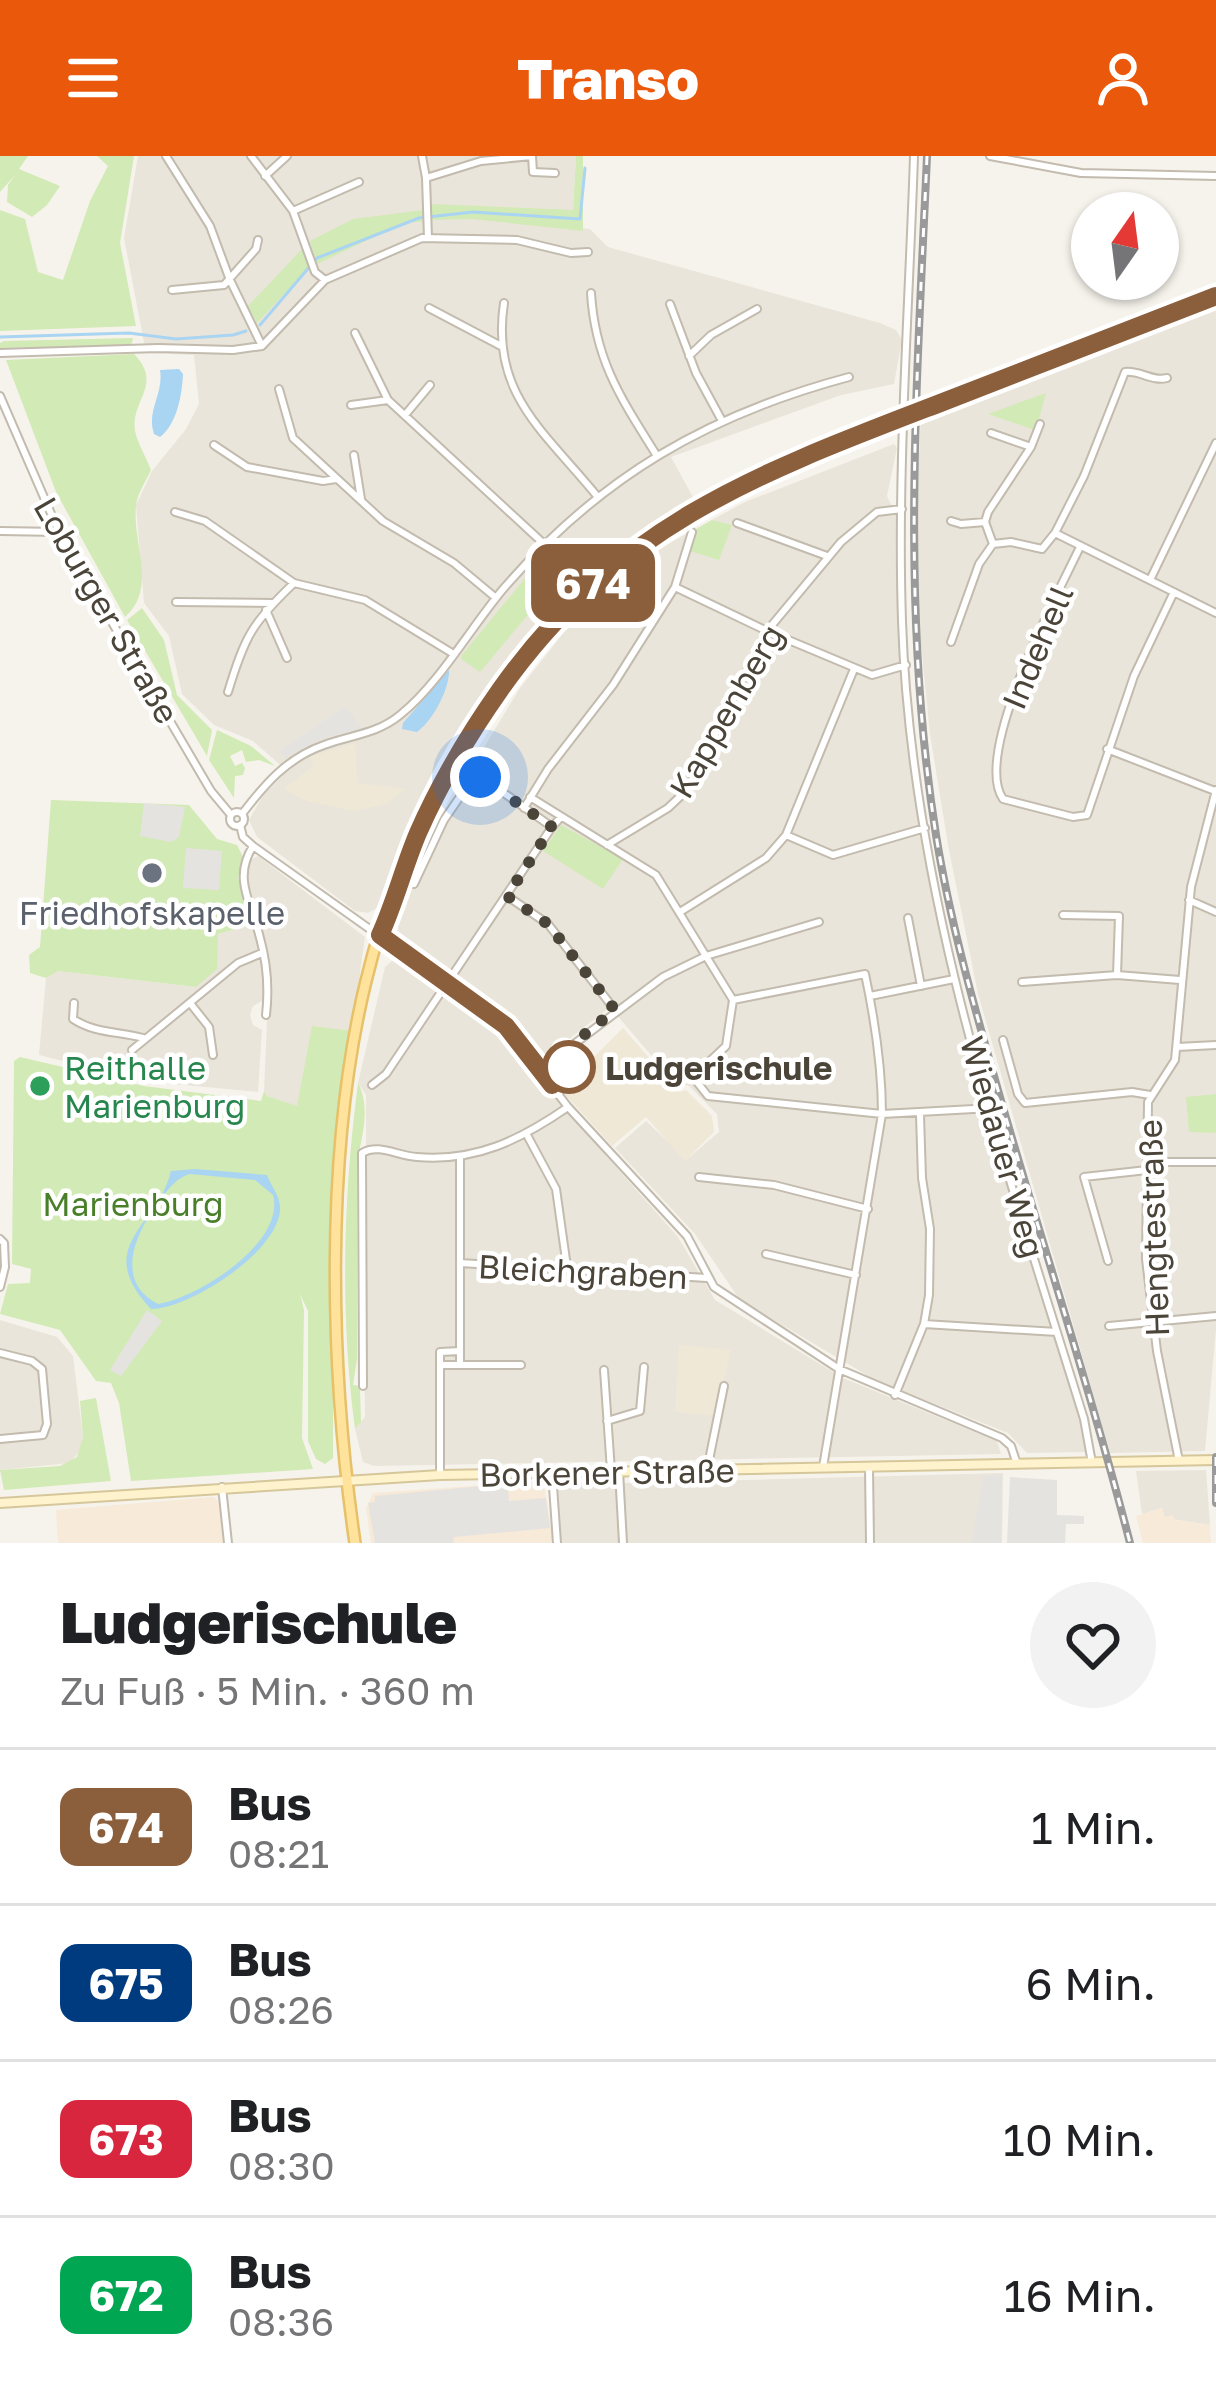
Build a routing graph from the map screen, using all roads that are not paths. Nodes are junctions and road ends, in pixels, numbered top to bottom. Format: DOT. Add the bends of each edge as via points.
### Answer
graph roads {
  1 [pos="166,156"];
  2 [pos="251,156"];
  3 [pos="287,156"];
  4 [pos="422,156"];
  5 [pos="914,156"];
  6 [pos="990,156"];
  7 [pos="555,173"];
  8 [pos="265,176"];
  9 [pos="1216,176"];
  10 [pos="426,178"];
  11 [pos="359,182"];
  12 [pos="292,211"];
  13 [pos="428,238"];
  14 [pos="258,240"];
  15 [pos="587,252"];
  16 [pos="230,280"];
  17 [pos="325,280"];
  18 [pos="172,290"];
  19 [pos="591,293"];
  20 [pos="1216,296"];
  21 [pos="504,304"];
  22 [pos="670,304"];
  23 [pos="429,308"];
  24 [pos="757,309"];
  25 [pos="355,332"];
  26 [pos="262,346"];
  27 [pos="501,346"];
  28 [pos="0,353"];
  29 [pos="689,356"];
  30 [pos="848,377"];
  31 [pos="1167,379"];
  32 [pos="430,386"];
  33 [pos="279,389"];
  34 [pos="0,396"];
  35 [pos="388,400"];
  36 [pos="351,405"];
  37 [pos="405,415"];
  38 [pos="721,419"];
  39 [pos="1040,424"];
  40 [pos="991,433"];
  41 [pos="1216,442"];
  42 [pos="214,445"];
  43 [pos="1031,447"];
  44 [pos="354,455"];
  45 [pos="657,456"];
  46 [pos="336,478"];
  47 [pos="597,496"];
  48 [pos="361,499"];
  49 [pos="903,509"];
  50 [pos="175,512"];
  51 [pos="951,520"];
  52 [pos="736,523"];
  53 [pos="985,523"];
  54 [pos="0,531"];
  55 [pos="59,532"];
  56 [pos="692,532"];
  57 [pos="1055,533"];
  58 [pos="544,544"];
  59 [pos="993,544"];
  60 [pos="1080,547"];
  61 [pos="827,556"];
  62 [pos="1150,580"];
  63 [pos="294,583"];
  64 [pos="675,587"];
  65 [pos="1174,592"];
  66 [pos="496,598"];
  67 [pos="176,602"];
  68 [pos="273,603"];
  69 [pos="266,610"];
  70 [pos="1216,613"];
  71 [pos="766,632"];
  72 [pos="951,642"];
  73 [pos="452,653"];
  74 [pos="287,658"];
  75 [pos="906,665"];
  76 [pos="854,668"];
  77 [pos="228,692"];
  78 [pos="1107,749"];
  79 [pos="1216,790"];
  80 [pos="530,797"];
  81 [pos="524,808"];
  82 [pos="242,814"];
  83 [pos="231,815"];
  84 [pos="561,817"];
  85 [pos="240,825"];
  86 [pos="552,827"];
  87 [pos="925,828"];
  88 [pos="786,835"];
  89 [pos="607,845"];
  90 [pos="253,846"];
  91 [pos="414,884"];
  92 [pos="507,896"];
  93 [pos="1189,900"];
  94 [pos="680,912"];
  95 [pos="1216,912"];
  96 [pos="1064,915"];
  97 [pos="908,918"];
  98 [pos="819,922"];
  99 [pos="380,935"];
  100 [pos="264,952"];
  101 [pos="706,956"];
  102 [pos="1118,974"];
  103 [pos="955,979"];
  104 [pos="1180,980"];
  105 [pos="1022,982"];
  106 [pos="449,985"];
  107 [pos="922,986"];
  108 [pos="870,996"];
  109 [pos="733,1000"];
  110 [pos="190,1003"];
  111 [pos="74,1004"];
  112 [pos="615,1010"];
  113 [pos="266,1015"];
  114 [pos="143,1038"];
  115 [pos="1003,1040"];
  116 [pos="1216,1045"];
  117 [pos="1177,1047"];
  118 [pos="132,1050"];
  119 [pos="214,1055"];
  120 [pos="541,1070"];
  121 [pos="372,1084"];
  122 [pos="1150,1094"];
  123 [pos="568,1107"];
  124 [pos="992,1108"];
  125 [pos="882,1114"];
  126 [pos="920,1115"];
  127 [pos="526,1135"];
  128 [pos="460,1156"];
  129 [pos="1216,1162"];
  130 [pos="1147,1166"];
  131 [pos="699,1177"];
  132 [pos="868,1209"];
  133 [pos="0,1239"];
  134 [pos="766,1254"];
  135 [pos="1108,1261"];
  136 [pos="460,1264"];
  137 [pos="567,1268"];
  138 [pos="856,1275"];
  139 [pos="706,1278"];
  140 [pos="0,1287"];
  141 [pos="1216,1316"];
  142 [pos="1153,1322"];
  143 [pos="923,1324"];
  144 [pos="1109,1325"];
  145 [pos="1057,1332"];
  146 [pos="460,1352"];
  147 [pos="0,1353"];
  148 [pos="440,1365"];
  149 [pos="460,1365"];
  150 [pos="521,1365"];
  151 [pos="644,1367"];
  152 [pos="604,1370"];
  153 [pos="839,1370"];
  154 [pos="363,1386"];
  155 [pos="724,1386"];
  156 [pos="895,1395"];
  157 [pos="607,1421"];
  158 [pos="0,1439"];
  159 [pos="1180,1460"];
  160 [pos="1216,1460"];
  161 [pos="1092,1463"];
  162 [pos="1017,1464"];
  163 [pos="823,1467"];
  164 [pos="869,1467"];
  165 [pos="707,1469"];
  166 [pos="615,1471"];
  167 [pos="552,1472"];
  168 [pos="440,1475"];
  169 [pos="348,1480"];
  170 [pos="222,1487"];
  171 [pos="0,1503"];
  172 [pos="228,1543"];
  173 [pos="355,1543"];
  174 [pos="556,1543"];
  175 [pos="623,1543"];
  176 [pos="870,1543"];
  1 -- 16 [label="street" via="210,226"];
  2 -- 8 [label="street"];
  3 -- 8 [label="street"];
  4 -- 10 [label="street"];
  5 -- 49 [label="street, Wiedauer Weg"];
  6 -- 9 [label="street" via="1082,173"];
  7 -- 10 [label="street" via="533,172 532,156"];
  8 -- 12 [label="street"];
  10 -- 13 [label="street"];
  11 -- 12 [label="street"];
  12 -- 17 [label="street"];
  13 -- 15 [label="street"];
  13 -- 17 [label="street"];
  14 -- 16 [label="street"];
  16 -- 18 [label="street"];
  16 -- 26 [label="street"];
  17 -- 26 [label="street"];
  19 -- 45 [label="street" via="596,342 615,390"];
  20 -- 99 [label="main road, bridge" via="753,478 633,549 570,605 464,745 416,837"];
  21 -- 27 [label="street"];
  22 -- 29 [label="street"];
  23 -- 27 [label="street"];
  24 -- 29 [label="street"];
  25 -- 35 [label="street"];
  26 -- 28 [label="street"];
  27 -- 47 [label="street" via="511,389"];
  29 -- 38 [label="street"];
  30 -- 38 [label="street"];
  31 -- 57 [label="street, Indehell" via="1125,372"];
  32 -- 37 [label="street"];
  33 -- 46 [label="street" via="293,438"];
  34 -- 55 [label="street, Loburger Straße"];
  35 -- 36 [label="street"];
  35 -- 37 [label="street"];
  37 -- 58 [label="street"];
  38 -- 45 [label="street"];
  39 -- 43 [label="street"];
  40 -- 43 [label="street"];
  41 -- 62 [label="street"];
  42 -- 46 [label="street" via="247,466"];
  43 -- 53 [label="street"];
  44 -- 48 [label="street"];
  45 -- 47 [label="street"];
  46 -- 48 [label="street"];
  47 -- 58 [label="street"];
  48 -- 66 [label="street"];
  49 -- 61 [label="street, Kappenberg" via="877,512"];
  49 -- 75 [label="street, Wiedauer Weg"];
  50 -- 63 [label="street" via="205,521"];
  51 -- 53 [label="street"];
  52 -- 61 [label="street"];
  53 -- 59 [label="street"];
  54 -- 55 [label="street"];
  55 -- 83 [label="street, Loburger Straße"];
  56 -- 64 [label="street"];
  57 -- 59 [label="street" via="1042,549"];
  57 -- 60 [label="street"];
  58 -- 66 [label="street"];
  59 -- 72 [label="street"];
  60 -- 62 [label="street"];
  60 -- 78 [label="street, Indehell" via="1010,703 998,790 1009,802 1073,817 1090,810"];
  61 -- 71 [label="street, Kappenberg"];
  62 -- 65 [label="street"];
  63 -- 68 [label="street"];
  63 -- 73 [label="street" via="365,601"];
  64 -- 71 [label="street"];
  64 -- 80 [label="street" via="614,686"];
  65 -- 70 [label="street"];
  65 -- 78 [label="street"];
  66 -- 73 [label="street"];
  67 -- 68 [label="street"];
  68 -- 69 [label="street"];
  69 -- 74 [label="street"];
  69 -- 77 [label="street" via="243,642"];
  71 -- 76 [label="street"];
  71 -- 89 [label="street, Kappenberg" via="687,790"];
  73 -- 82 [label="street" via="398,717 296,758"];
  75 -- 76 [label="street" via="872,675"];
  75 -- 87 [label="street, Wiedauer Weg"];
  76 -- 88 [label="street"];
  78 -- 79 [label="street"];
  79 -- 93 [label="street, Hengtestraße"];
  80 -- 81 [label="street"];
  80 -- 84 [label="street"];
  81 -- 86 [label="street"];
  81 -- 91 [label="street" via="472,779"];
  82 -- 83 [label="street"];
  82 -- 85 [label="street"];
  83 -- 85 [label="street, Loburger Straße"];
  84 -- 86 [label="street"];
  84 -- 89 [label="street"];
  85 -- 90 [label="street"];
  86 -- 92 [label="street"];
  87 -- 88 [label="street" via="833,855"];
  87 -- 103 [label="street, Wiedauer Weg"];
  88 -- 94 [label="street" via="766,858"];
  89 -- 94 [label="street" via="656,875"];
  90 -- 99 [label="street"];
  90 -- 100 [label="street" via="242,880"];
  92 -- 106 [label="street"];
  92 -- 112 [label="street" via="548,924"];
  93 -- 95 [label="street"];
  93 -- 104 [label="street, Hengtestraße"];
  94 -- 101 [label="street"];
  96 -- 102 [label="street" via="1119,916"];
  97 -- 107 [label="street"];
  98 -- 101 [label="street"];
  99 -- 106 [label="street"];
  99 -- 169 [label="main road" via="353,1046 340,1172 337,1315"];
  100 -- 110 [label="street" via="238,962"];
  100 -- 113 [label="street"];
  101 -- 109 [label="street"];
  101 -- 112 [label="street"];
  102 -- 104 [label="street"];
  102 -- 105 [label="street"];
  103 -- 107 [label="street"];
  103 -- 124 [label="street, Wiedauer Weg"];
  104 -- 117 [label="street, Hengtestraße"];
  106 -- 120 [label="street" via="506,1026"];
  106 -- 121 [label="street"];
  107 -- 108 [label="street"];
  108 -- 109 [label="street" via="865,974"];
  108 -- 125 [label="street"];
  109 -- 125 [label="street" via="726,1046 692,1077 709,1096"];
  110 -- 114 [label="street"];
  110 -- 119 [label="street" via="209,1027"];
  111 -- 114 [label="street" via="74,1019 95,1031"];
  112 -- 120 [label="street"];
  114 -- 118 [label="street"];
  115 -- 122 [label="street" via="1025,1103"];
  116 -- 117 [label="street"];
  117 -- 122 [label="street, Hengtestraße" via="1172,1070"];
  120 -- 123 [label="street"];
  122 -- 130 [label="street, Hengtestraße"];
  123 -- 127 [label="street"];
  123 -- 139 [label="street" via="687,1236"];
  124 -- 126 [label="street"];
  124 -- 145 [label="street, Wiedauer Weg"];
  125 -- 126 [label="street"];
  125 -- 132 [label="street"];
  126 -- 143 [label="street" via="930,1245"];
  127 -- 128 [label="street"];
  127 -- 137 [label="street" via="556,1189"];
  128 -- 136 [label="street"];
  128 -- 154 [label="street" via="365,1149 361,1158"];
  129 -- 130 [label="street"];
  130 -- 135 [label="street" via="1084,1177"];
  130 -- 142 [label="street, Hengtestraße"];
  131 -- 132 [label="street" via="774,1185"];
  132 -- 138 [label="street"];
  133 -- 140 [label="street"];
  134 -- 138 [label="street"];
  136 -- 137 [label="street, Bleichgraben"];
  136 -- 146 [label="street"];
  137 -- 139 [label="street, Bleichgraben"];
  138 -- 153 [label="street"];
  139 -- 153 [label="street"];
  141 -- 142 [label="street"];
  142 -- 144 [label="street"];
  142 -- 159 [label="street, Hengtestraße"];
  143 -- 145 [label="street"];
  143 -- 156 [label="street"];
  145 -- 161 [label="street, Wiedauer Weg"];
  146 -- 148 [label="street" via="440,1352"];
  146 -- 149 [label="street"];
  147 -- 158 [label="street" via="42,1369 47,1424 43,1435"];
  148 -- 149 [label="street"];
  148 -- 168 [label="street"];
  149 -- 150 [label="street"];
  151 -- 157 [label="street" via="640,1411"];
  152 -- 157 [label="street"];
  153 -- 156 [label="street"];
  153 -- 163 [label="street"];
  155 -- 165 [label="street"];
  156 -- 162 [label="street" via="1002,1438"];
  157 -- 166 [label="street"];
  159 -- 160 [label="street, Borkener Straße"];
  159 -- 161 [label="street, Borkener Straße"];
  161 -- 162 [label="street, Borkener Straße"];
  162 -- 164 [label="street, Borkener Straße"];
  163 -- 164 [label="street, Borkener Straße"];
  163 -- 165 [label="street, Borkener Straße"];
  164 -- 176 [label="street"];
  165 -- 166 [label="street, Borkener Straße"];
  166 -- 167 [label="street, Borkener Straße"];
  166 -- 175 [label="street"];
  167 -- 168 [label="street, Borkener Straße"];
  167 -- 174 [label="street"];
  168 -- 169 [label="street, Borkener Straße"];
  169 -- 170 [label="street, Borkener Straße"];
  169 -- 173 [label="main road"];
  170 -- 171 [label="street, Borkener Straße"];
  170 -- 172 [label="street"];
}
